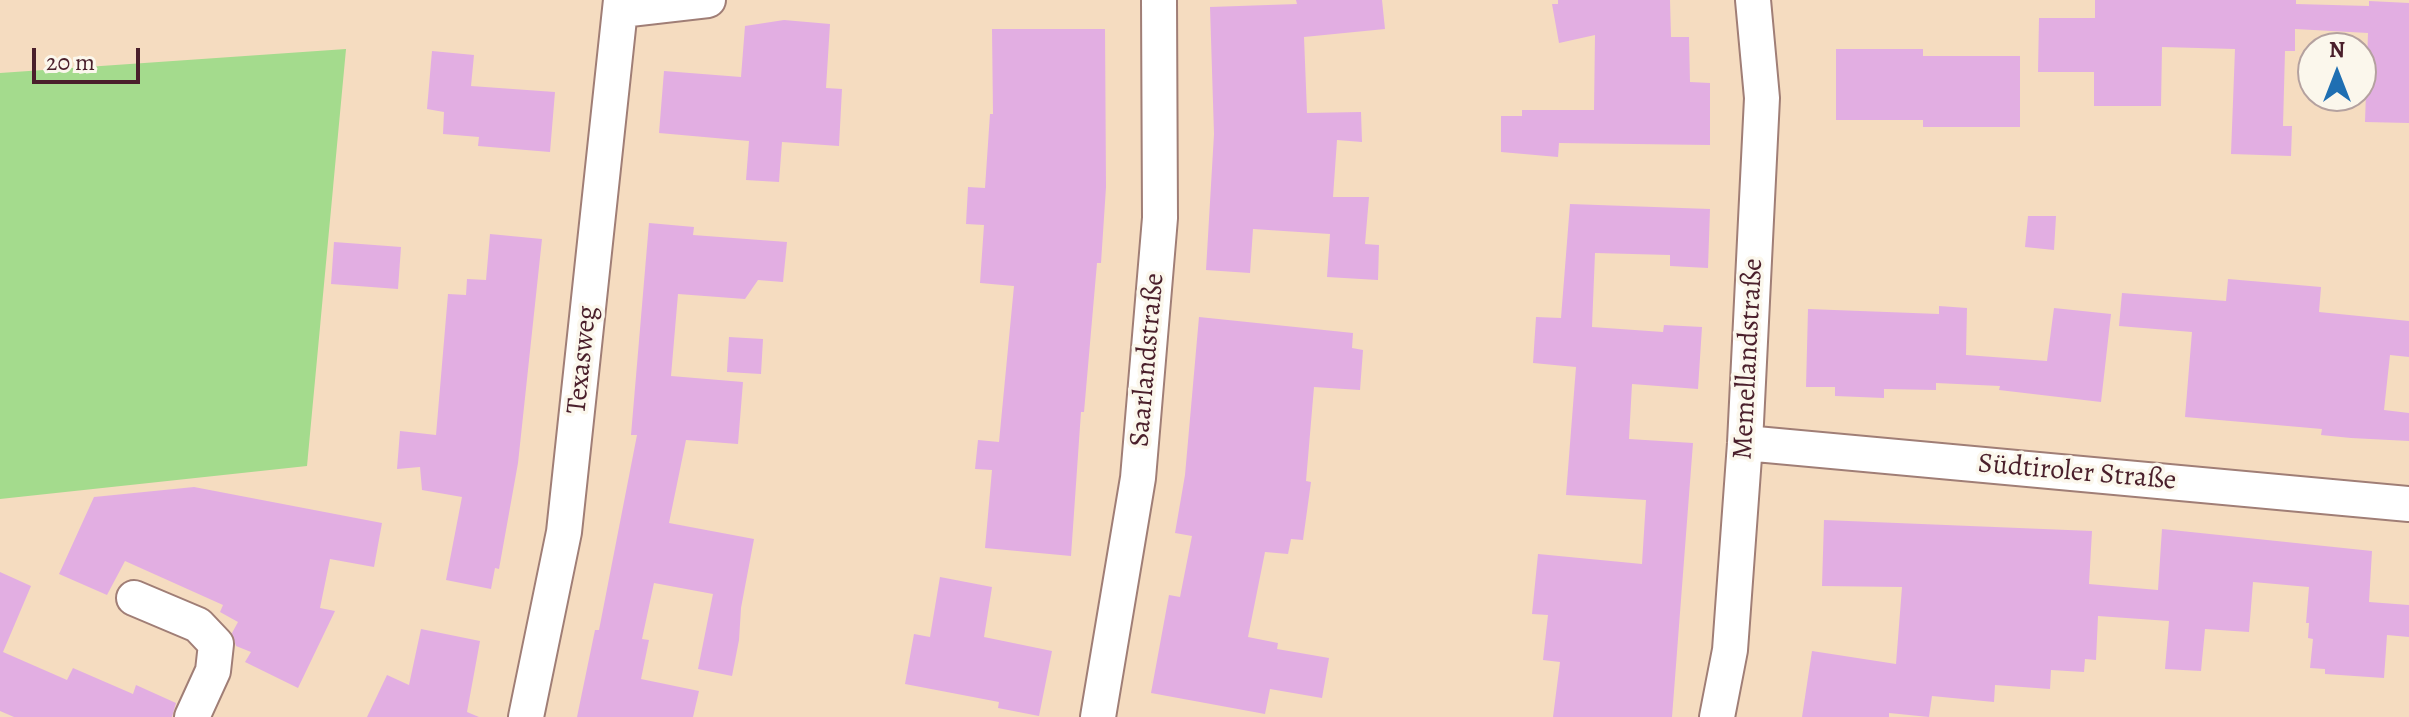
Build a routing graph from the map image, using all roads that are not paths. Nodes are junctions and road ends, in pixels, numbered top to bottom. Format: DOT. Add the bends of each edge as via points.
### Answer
graph roads {
  1 [pos="708,0"];
  2 [pos="1159,0"];
  3 [pos="1753,0"];
  4 [pos="621,5"];
  5 [pos="1745,443"];
  6 [pos="2409,504"];
  7 [pos="134,598"];
  8 [pos="192,717"];
  9 [pos="526,717"];
  10 [pos="1098,717"];
  11 [pos="1717,717"];
  1 -- 4 [label="street"];
  2 -- 10 [label="street, Saarlandstraße" via="1160,218 1138,478"];
  3 -- 5 [label="street, Memellandstraße" via="1762,98"];
  4 -- 9 [label="street, Texasweg" via="564,532"];
  5 -- 6 [label="street, Südtiroler Straße"];
  5 -- 11 [label="street, Memellandstraße" via="1730,650"];
  7 -- 8 [label="street" via="198,625 216,644 213,671"];
}
